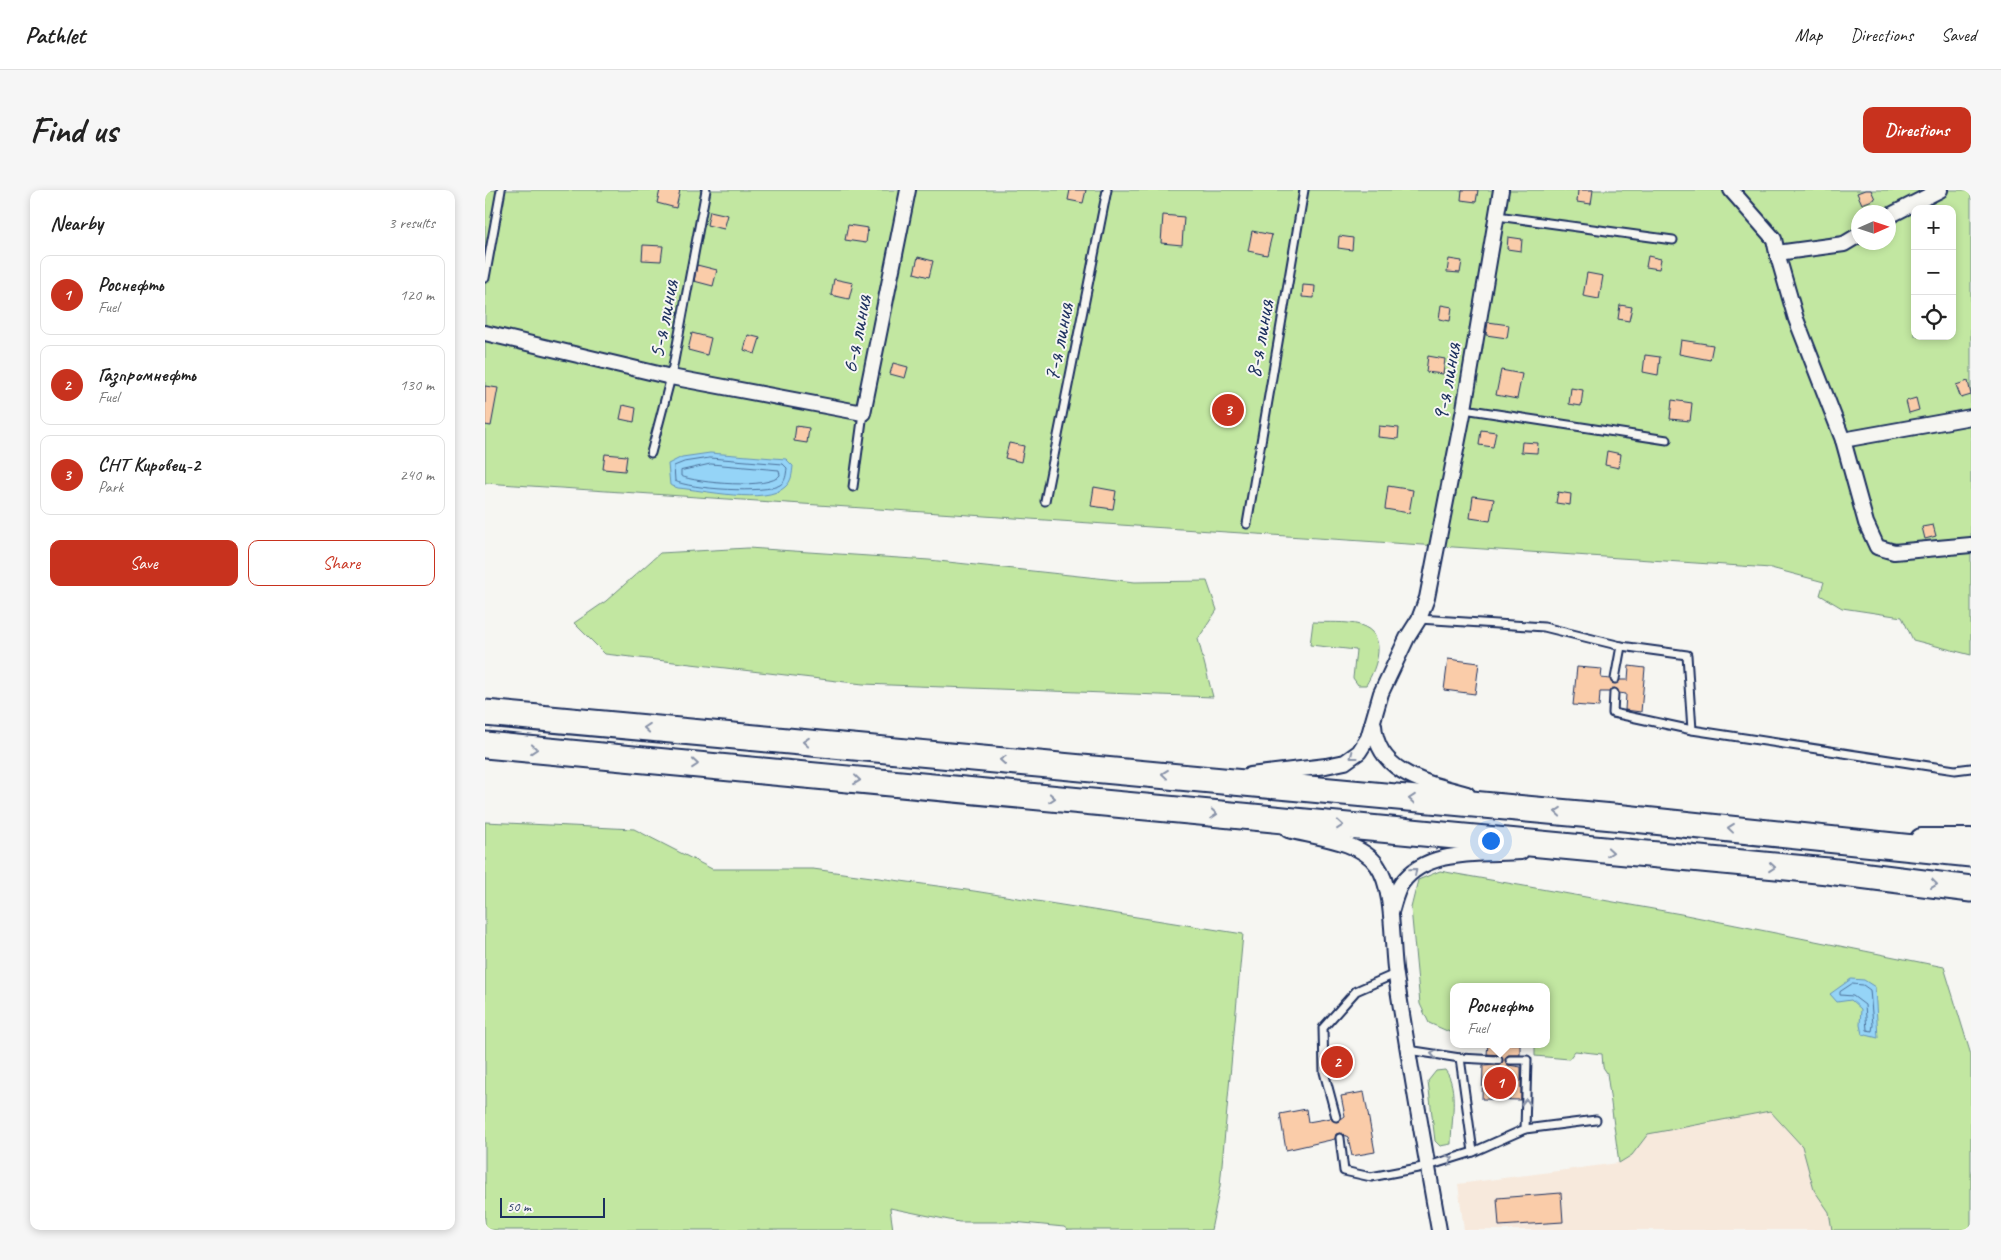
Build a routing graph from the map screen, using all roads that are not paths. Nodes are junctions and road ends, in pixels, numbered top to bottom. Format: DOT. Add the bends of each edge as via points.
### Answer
graph roads {
  1 [pos="501,190"];
  2 [pos="706,190"];
  3 [pos="908,190"];
  4 [pos="1107,190"];
  5 [pos="1304,190"];
  6 [pos="1501,190"];
  7 [pos="1731,190"];
  8 [pos="1940,190"];
  9 [pos="1896,212"];
  10 [pos="1497,216"];
  11 [pos="1673,240"];
  12 [pos="1851,240"];
  13 [pos="1777,253"];
  14 [pos="485,278"];
  15 [pos="485,333"];
  16 [pos="671,377"];
  17 [pos="1464,409"];
  18 [pos="863,412"];
  19 [pos="1971,417"];
  20 [pos="1667,440"];
  21 [pos="1843,440"];
  22 [pos="651,453"];
  23 [pos="853,487"];
  24 [pos="1045,501"];
  25 [pos="1247,524"];
  26 [pos="1971,545"];
  27 [pos="1419,619"];
  28 [pos="1621,646"];
  29 [pos="1615,679"];
  30 [pos="1614,693"];
  31 [pos="485,713"];
  32 [pos="1374,714"];
  33 [pos="1692,730"];
  34 [pos="485,745"];
  35 [pos="1971,768"];
  36 [pos="1213,780"];
  37 [pos="1513,808"];
  38 [pos="1239,816"];
  39 [pos="1832,838"];
  40 [pos="1971,839"];
  41 [pos="1562,848"];
  42 [pos="1971,854"];
  43 [pos="1971,889"];
  44 [pos="1391,913"];
  45 [pos="1395,974"];
  46 [pos="1408,1050"];
  47 [pos="1459,1058"];
  48 [pos="1498,1060"];
  49 [pos="1510,1060"];
  50 [pos="1336,1117"];
  51 [pos="1596,1120"];
  52 [pos="1525,1129"];
  53 [pos="1340,1138"];
  54 [pos="1473,1152"];
  55 [pos="1428,1166"];
  56 [pos="1439,1230"];
  1 -- 14 [label="lane"];
  2 -- 16 [label="lane, 5-я линия"];
  3 -- 18 [label="street, 6-я линия"];
  4 -- 24 [label="lane, 7-я линия"];
  5 -- 25 [label="lane, 8-я линия"];
  6 -- 10 [label="street, 9-я линия"];
  7 -- 13 [label="street" via="1774,240"];
  8 -- 9 [label="street"];
  10 -- 11 [label="lane"];
  10 -- 17 [label="street, 9-я линия"];
  12 -- 13 [label="street" via="1843,244"];
  13 -- 21 [label="street" via="1796,319"];
  15 -- 16 [label="street"];
  16 -- 18 [label="street"];
  16 -- 22 [label="lane, 5-я линия"];
  17 -- 20 [label="lane"];
  17 -- 27 [label="street, 9-я линия" via="1431,581"];
  18 -- 23 [label="lane, 6-я линия"];
  19 -- 21 [label="street"];
  21 -- 26 [label="street" via="1866,523 1877,547 1894,552"];
  27 -- 28 [label="lane" via="1543,627"];
  27 -- 32 [label="street, 9-я линия" via="1407,638"];
  28 -- 29 [label="lane"];
  28 -- 33 [label="lane" via="1687,655"];
  30 -- 33 [label="lane" via="1613,713"];
  36 -- 31 [label="highway, one-way"];
  32 -- 36 [label="street, 9-я линия, one-way" via="1368,738 1359,752 1345,762"];
  32 -- 37 [label="street" via="1375,738 1388,760 1398,769 1419,780"];
  33 -- 35 [label="lane" via="1955,770"];
  34 -- 38 [label="highway, one-way"];
  37 -- 36 [label="highway, one-way"];
  39 -- 37 [label="highway, one-way"];
  38 -- 41 [label="highway, one-way"];
  38 -- 44 [label="street" via="1351,846 1365,853 1377,865 1384,879"];
  39 -- 40 [label="main road"];
  39 -- 42 [label="highway"];
  41 -- 43 [label="highway, one-way" via="1828,872"];
  44 -- 41 [label="street, one-way" via="1401,884 1421,866 1441,858"];
  44 -- 45 [label="street"];
  45 -- 46 [label="street"];
  45 -- 50 [label="lane" via="1356,991 1323,1028 1324,1072"];
  47 -- 46 [label="lane, one-way"];
  46 -- 55 [label="street"];
  47 -- 48 [label="lane"];
  47 -- 54 [label="lane"];
  52 -- 49 [label="lane, one-way" via="1527,1060"];
  51 -- 52 [label="lane"];
  52 -- 54 [label="lane"];
  53 -- 55 [label="lane" via="1344,1171 1371,1176"];
  55 -- 54 [label="lane, one-way"];
  55 -- 56 [label="street"];
}
